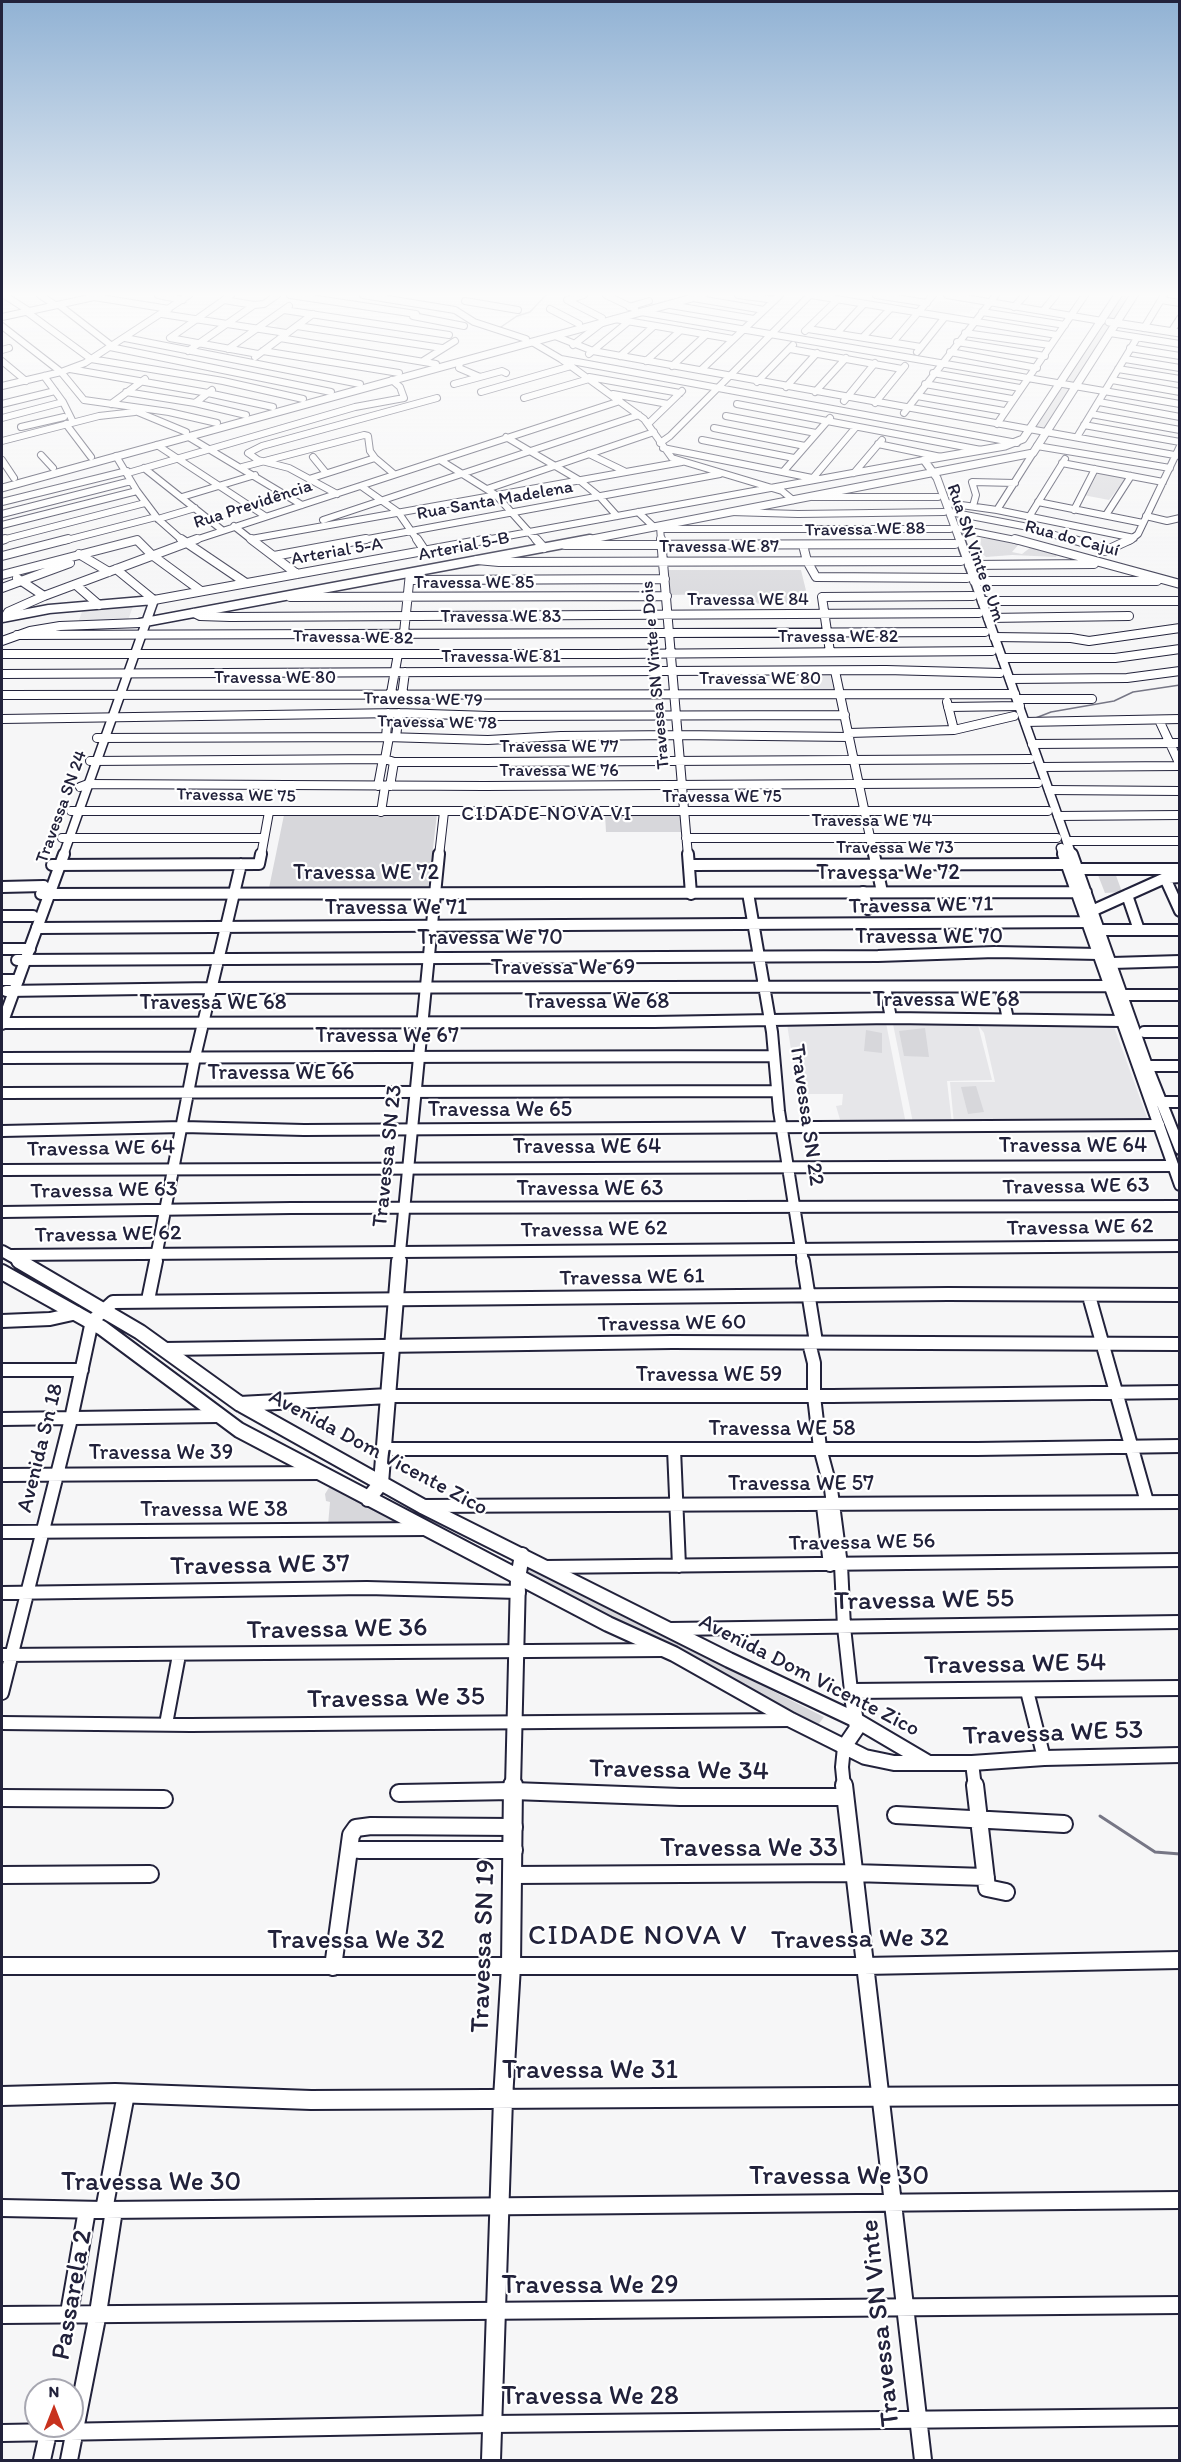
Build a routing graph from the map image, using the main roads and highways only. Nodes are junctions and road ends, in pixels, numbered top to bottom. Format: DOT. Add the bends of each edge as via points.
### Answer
graph roads {
  1 [pos="263,410"];
  2 [pos="283,410"];
  3 [pos="1042,410"];
  4 [pos="1061,410"];
  5 [pos="187,434"];
  6 [pos="1014,458"];
  7 [pos="1028,464"];
  8 [pos="932,473"];
  9 [pos="2,482"];
  10 [pos="2,488"];
  11 [pos="946,508"];
  12 [pos="952,528"];
  13 [pos="968,571"];
  14 [pos="150,601"];
  15 [pos="979,604"];
  16 [pos="3,617"];
  17 [pos="143,623"];
  18 [pos="990,635"];
  19 [pos="1008,682"];
  20 [pos="1014,700"];
  21 [pos="1053,813"];
  22 [pos="1062,839"];
  23 [pos="45,891"];
  24 [pos="1081,892"];
  25 [pos="435,894"];
  26 [pos="690,894"];
  27 [pos="1088,916"];
  28 [pos="25,949"];
  29 [pos="1111,969"];
  30 [pos="10,980"];
  31 [pos="10,992"];
  32 [pos="2,1004"];
  33 [pos="1123,1015"];
  34 [pos="2,1020"];
  35 [pos="1177,1135"];
  36 [pos="1179,1149"];
  37 [pos="1179,1185"];
  38 [pos="5,1253"];
  39 [pos="2,1272"];
  40 [pos="389,1396"];
  41 [pos="240,1404"];
  42 [pos="381,1483"];
  43 [pos="368,1499"];
  44 [pos="522,1555"];
  45 [pos="519,1585"];
  46 [pos="1179,1688"];
  47 [pos="851,1691"];
  48 [pos="854,1719"];
  49 [pos="844,1747"];
  50 [pos="1179,1755"];
  51 [pos="928,1762"];
  52 [pos="1179,2095"];
  53 [pos="2,2096"];
  54 [pos="503,2099"];
  55 [pos="492,2460"];
  1 -- 5 [label="main road"];
  2 -- 5 [label="main road"];
  3 -- 8 [label="main road" via="1017,443 924,460"];
  4 -- 6 [label="main road, Arterial 5-B" via="1035,450"];
  5 -- 9 [label="main road"];
  5 -- 10 [label="main road"];
  6 -- 7 [label="main road"];
  6 -- 8 [label="main road, Arterial 5-B"];
  8 -- 11 [label="main road, Rua SN Vinte e Um" via="938,497"];
  8 -- 11 [label="main road, Rua SN Vinte e Um"];
  8 -- 17 [label="main road, Arterial 5-B" via="410,576"];
  11 -- 12 [label="main road, Rua SN Vinte e Um"];
  12 -- 13 [label="main road, Rua SN Vinte e Um"];
  12 -- 13 [label="main road, Rua SN Vinte e Um"];
  13 -- 15 [label="main road, Rua SN Vinte e Um"];
  14 -- 16 [label="main road, Arterial 5-A"];
  14 -- 17 [label="main road, Travessa SN 24"];
  15 -- 18 [label="main road, Rua SN Vinte e Um"];
  15 -- 18 [label="main road, Rua SN Vinte e Um" via="988,618"];
  17 -- 23 [label="main road, Travessa SN 24"];
  18 -- 19 [label="main road, Rua SN Vinte e Um"];
  18 -- 19 [label="main road, Rua SN Vinte e Um" via="1000,673"];
  19 -- 20 [label="main road, Rua SN Vinte e Um"];
  20 -- 21 [label="main road, Rua SN Vinte e Um" via="1049,790"];
  20 -- 21 [label="main road, Rua SN Vinte e Um" via="1014,716"];
  21 -- 22 [label="main road, Rua SN Vinte e Um"];
  22 -- 24 [label="main road, Rua SN Vinte e Um" via="1077,869"];
  22 -- 24 [label="main road, Rua SN Vinte e Um" via="1066,864"];
  23 -- 25 [label="main road, Travessa WE 72"];
  23 -- 28 [label="main road, Travessa SN 24" via="33,915"];
  23 -- 28 [label="main road, Travessa SN 24" via="37,928"];
  24 -- 26 [label="main road, Travessa We 72"];
  24 -- 27 [label="main road, Rua SN Vinte e Um"];
  25 -- 26 [label="main road, Travessa WE 72"];
  25 -- 40 [label="main road, Travessa SN 23"];
  27 -- 29 [label="main road" via="1099,930"];
  27 -- 29 [label="main road" via="1099,954"];
  28 -- 30 [label="main road, Travessa SN 24"];
  29 -- 33 [label="main road"];
  30 -- 31 [label="main road, Travessa SN 24"];
  31 -- 32 [label="main road, Travessa SN 24"];
  31 -- 34 [label="main road, Travessa SN 24"];
  33 -- 35 [label="main road"];
  33 -- 37 [label="main road"];
  35 -- 36 [label="main road"];
  38 -- 41 [label="main road, Avenida Dom Vicente Zico" via="103,1309"];
  39 -- 43 [label="main road, Avenida Dom Vicente Zico" via="92,1321 239,1430"];
  40 -- 41 [label="main road, Travessa WE 59"];
  40 -- 42 [label="main road, Travessa SN 23"];
  41 -- 42 [label="main road, Avenida Dom Vicente Zico"];
  42 -- 43 [label="main road"];
  42 -- 44 [label="main road, Avenida Dom Vicente Zico"];
  43 -- 45 [label="main road, Avenida Dom Vicente Zico"];
  44 -- 45 [label="main road, Travessa SN 19"];
  44 -- 48 [label="main road, Avenida Dom Vicente Zico"];
  45 -- 49 [label="main road, Avenida Dom Vicente Zico" via="663,1650"];
  45 -- 54 [label="main road, Travessa SN 19" via="511,1966"];
  46 -- 47 [label="main road, Travessa WE 54"];
  47 -- 48 [label="main road, Travessa SN 22"];
  48 -- 49 [label="main road, Travessa SN 22" via="855,1734"];
  48 -- 51 [label="main road, Avenida Dom Vicente Zico"];
  49 -- 51 [label="main road, Avenida Dom Vicente Zico" via="886,1762"];
  50 -- 51 [label="main road, Travessa WE 53"];
  52 -- 54 [label="main road, Travessa We 31"];
  53 -- 54 [label="main road, Travessa We 31"];
  54 -- 55 [label="main road, Travessa SN 19"];
}
